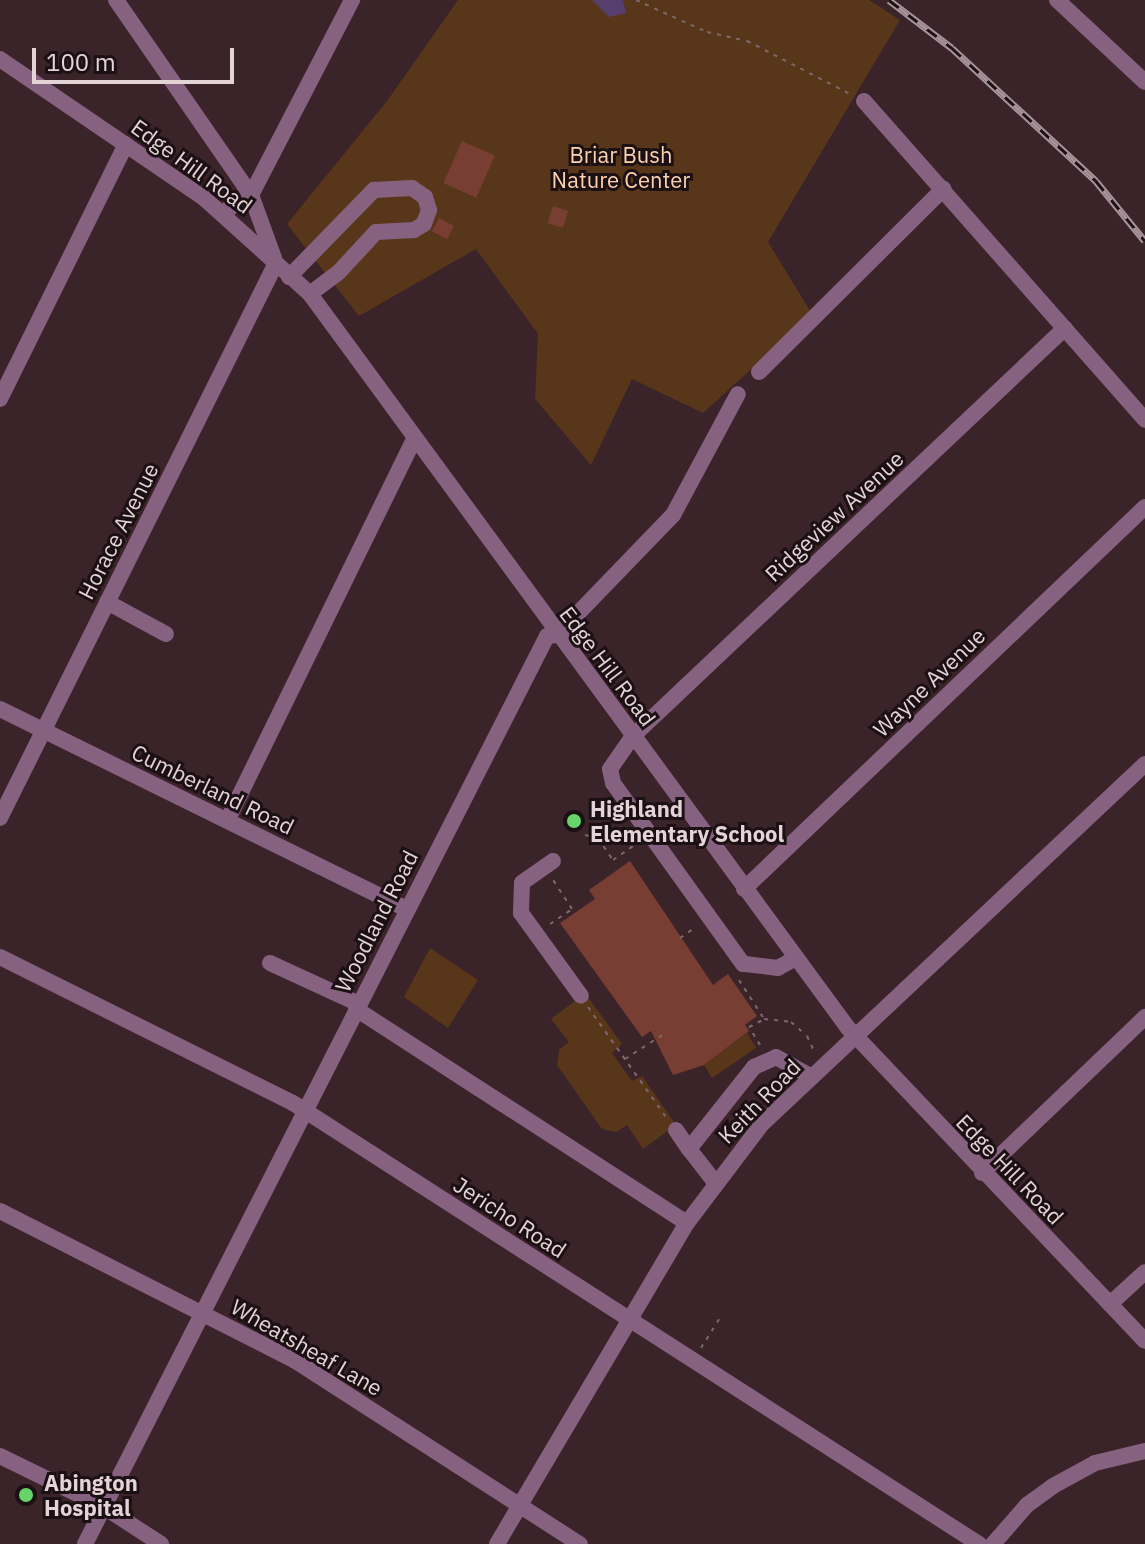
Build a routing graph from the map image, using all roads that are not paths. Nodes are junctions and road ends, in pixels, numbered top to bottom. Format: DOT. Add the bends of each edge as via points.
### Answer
graph roads {
  1 [pos="352,0"];
  2 [pos="1057,0"];
  3 [pos="124,3"];
  4 [pos="0,59"];
  5 [pos="1145,82"];
  6 [pos="864,101"];
  7 [pos="126,144"];
  8 [pos="943,189"];
  9 [pos="251,195"];
  10 [pos="222,213"];
  11 [pos="276,263"];
  12 [pos="289,277"];
  13 [pos="310,294"];
  14 [pos="1065,328"];
  15 [pos="759,372"];
  16 [pos="738,394"];
  17 [pos="0,399"];
  18 [pos="1145,420"];
  19 [pos="414,439"];
  20 [pos="1145,507"];
  21 [pos="107,602"];
  22 [pos="166,634"];
  23 [pos="557,635"];
  24 [pos="0,709"];
  25 [pos="41,731"];
  26 [pos="633,736"];
  27 [pos="1145,764"];
  28 [pos="0,818"];
  29 [pos="228,819"];
  30 [pos="552,866"];
  31 [pos="744,889"];
  32 [pos="406,909"];
  33 [pos="0,957"];
  34 [pos="794,959"];
  35 [pos="270,963"];
  36 [pos="581,996"];
  37 [pos="357,1006"];
  38 [pos="1145,1017"];
  39 [pos="857,1039"];
  40 [pos="812,1077"];
  41 [pos="305,1110"];
  42 [pos="676,1130"];
  43 [pos="689,1149"];
  44 [pos="982,1173"];
  45 [pos="714,1181"];
  46 [pos="0,1211"];
  47 [pos="687,1223"];
  48 [pos="1145,1272"];
  49 [pos="1110,1304"];
  50 [pos="204,1312"];
  51 [pos="631,1320"];
  52 [pos="1145,1341"];
  53 [pos="1145,1451"];
  54 [pos="0,1456"];
  55 [pos="520,1505"];
  56 [pos="104,1507"];
  57 [pos="85,1544"];
  58 [pos="161,1544"];
  59 [pos="497,1544"];
  60 [pos="580,1544"];
  61 [pos="979,1544"];
  62 [pos="993,1544"];
  1 -- 9 [label="street"];
  2 -- 5 [label="street"];
  3 -- 9 [label="street"];
  4 -- 7 [label="street, Edge Hill Road"];
  6 -- 8 [label="street"];
  7 -- 10 [label="street, Edge Hill Road"];
  7 -- 17 [label="street"];
  8 -- 14 [label="street"];
  8 -- 15 [label="street"];
  9 -- 10 [label="street"];
  9 -- 11 [label="street"];
  10 -- 11 [label="street, Edge Hill Road"];
  11 -- 12 [label="street, Edge Hill Road"];
  11 -- 21 [label="street, Horace Avenue"];
  12 -- 13 [label="street, Edge Hill Road"];
  12 -- 13 [label="street" via="374,190 412,188 425,197 429,210 424,224 414,230 376,232"];
  13 -- 19 [label="street, Edge Hill Road"];
  14 -- 18 [label="street"];
  14 -- 26 [label="street, Ridgeview Avenue"];
  16 -- 23 [label="street, Woodland Road" via="673,515"];
  19 -- 23 [label="street, Edge Hill Road"];
  19 -- 29 [label="street"];
  20 -- 31 [label="street, Wayne Avenue"];
  21 -- 22 [label="street"];
  21 -- 25 [label="street, Horace Avenue"];
  23 -- 26 [label="street, Edge Hill Road"];
  23 -- 32 [label="street, Woodland Road" via="547,636"];
  24 -- 25 [label="street, Cumberland Road"];
  25 -- 28 [label="street, Horace Avenue"];
  25 -- 29 [label="street, Cumberland Road"];
  26 -- 31 [label="street, Edge Hill Road"];
  26 -- 34 [label="street, Ridgeview Avenue" via="610,769 613,783 733,951 743,964 778,968"];
  27 -- 39 [label="street, Keith Road"];
  29 -- 32 [label="street, Cumberland Road"];
  30 -- 36 [label="street" via="522,883 521,913"];
  31 -- 34 [label="street, Edge Hill Road"];
  32 -- 37 [label="street, Woodland Road"];
  33 -- 41 [label="street, Jericho Road"];
  34 -- 39 [label="street, Edge Hill Road"];
  35 -- 37 [label="street"];
  37 -- 41 [label="street, Woodland Road"];
  37 -- 47 [label="street"];
  38 -- 44 [label="street"];
  39 -- 40 [label="street, Keith Road"];
  39 -- 44 [label="street, Edge Hill Road"];
  40 -- 43 [label="street" via="776,1057 754,1067"];
  40 -- 45 [label="street, Keith Road" via="761,1125"];
  41 -- 50 [label="street, Woodland Road"];
  41 -- 51 [label="street, Jericho Road"];
  42 -- 43 [label="street"];
  43 -- 45 [label="street"];
  44 -- 49 [label="street, Edge Hill Road"];
  45 -- 47 [label="street, Keith Road"];
  46 -- 50 [label="street, Wheatsheaf Lane"];
  47 -- 51 [label="street, Keith Road"];
  48 -- 49 [label="street"];
  49 -- 52 [label="street, Edge Hill Road"];
  50 -- 55 [label="street, Wheatsheaf Lane" via="294,1360"];
  50 -- 56 [label="street, Woodland Road"];
  51 -- 55 [label="street, Keith Road"];
  51 -- 61 [label="street, Jericho Road"];
  53 -- 62 [label="street" via="1095,1463 1053,1486 1027,1505"];
  54 -- 56 [label="street"];
  55 -- 59 [label="street, Keith Road"];
  55 -- 60 [label="street, Wheatsheaf Lane"];
  56 -- 57 [label="street, Woodland Road"];
  56 -- 58 [label="street"];
}
